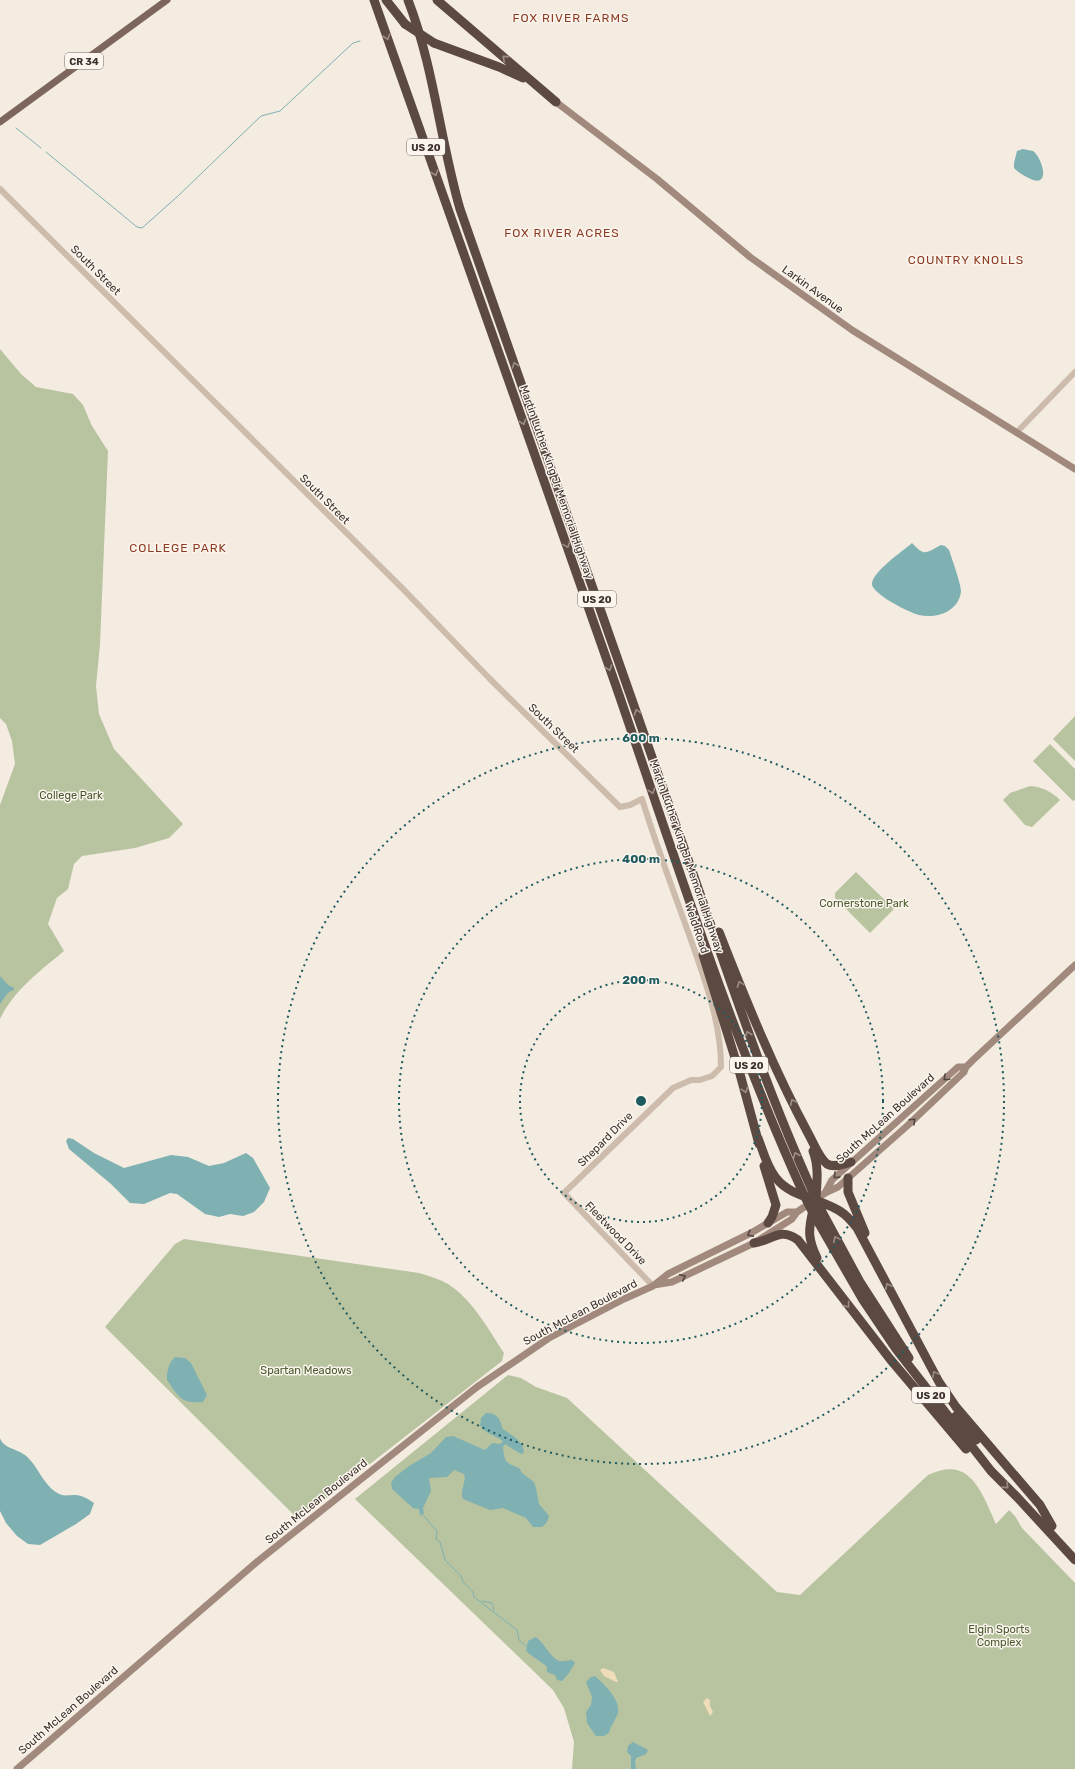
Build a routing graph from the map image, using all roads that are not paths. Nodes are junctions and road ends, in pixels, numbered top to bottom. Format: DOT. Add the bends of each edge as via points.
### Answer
graph roads {
  1 [pos="167,0"];
  2 [pos="374,0"];
  3 [pos="386,0"];
  4 [pos="408,0"];
  5 [pos="437,0"];
  6 [pos="556,102"];
  7 [pos="0,122"];
  8 [pos="0,189"];
  9 [pos="1075,372"];
  10 [pos="1017,432"];
  11 [pos="1075,469"];
  12 [pos="642,799"];
  13 [pos="686,854"];
  14 [pos="701,932"];
  15 [pos="1075,965"];
  16 [pos="722,1067"];
  17 [pos="966,1067"];
  18 [pos="805,1128"];
  19 [pos="758,1138"];
  20 [pos="851,1162"];
  21 [pos="848,1178"];
  22 [pos="808,1192"];
  23 [pos="825,1192"];
  24 [pos="564,1193"];
  25 [pos="816,1200"];
  26 [pos="797,1212"];
  27 [pos="818,1212"];
  28 [pos="768,1223"];
  29 [pos="754,1243"];
  30 [pos="878,1266"];
  31 [pos="825,1273"];
  32 [pos="653,1286"];
  33 [pos="991,1471"];
  34 [pos="1052,1526"];
  35 [pos="1075,1551"];
  36 [pos="1075,1560"];
  37 [pos="17,1769"];
  1 -- 7 [label="main road, CR 34"];
  2 -- 14 [label="highway, Martin Luther King Jr Memorial Highway / US 20, one-way"];
  3 -- 6 [label="highway, bridge" via="406,24 434,44 499,66 517,75"];
  13 -- 4 [label="highway, Martin Luther King Jr Memorial Highway / US 20, one-way" via="460,209 425,54"];
  6 -- 5 [label="highway, one-way"];
  6 -- 10 [label="main road, Larkin Avenue" via="657,179 750,257 852,330"];
  8 -- 12 [label="street, South Street" via="620,807"];
  9 -- 10 [label="street"];
  10 -- 11 [label="main road, Larkin Avenue"];
  12 -- 16 [label="street, Weld Road" via="714,1014"];
  18 -- 13 [label="highway, one-way" via="767,1048"];
  22 -- 13 [label="highway, Martin Luther King Jr Memorial Highway / US 20, one-way" via="752,1046"];
  14 -- 19 [label="highway, one-way" via="701,948"];
  14 -- 22 [label="highway, Martin Luther King Jr Memorial Highway / US 20" via="756,1083"];
  15 -- 17 [label="main road, South McLean Boulevard"];
  16 -- 24 [label="street, Shepard Drive" via="712,1076 691,1080 673,1088"];
  17 -- 20 [label="main road, South McLean Boulevard, one-way" via="958,1067"];
  21 -- 17 [label="main road, South McLean Boulevard, one-way" via="964,1072"];
  18 -- 20 [label="highway" via="827,1164"];
  18 -- 25 [label="highway" via="817,1165"];
  19 -- 25 [label="highway" via="776,1179 788,1189"];
  19 -- 28 [label="highway" via="776,1206"];
  20 -- 23 [label="main road, South McLean Boulevard, one-way" via="832,1180"];
  21 -- 23 [label="main road, South McLean Boulevard" via="838,1187"];
  21 -- 30 [label="highway" via="848,1192"];
  22 -- 27 [label="highway, Martin Luther King Jr Memorial Highway / US 20, bridge"];
  23 -- 25 [label="main road, South McLean Boulevard"];
  24 -- 32 [label="street, Fleetwood Drive"];
  25 -- 26 [label="main road, South McLean Boulevard"];
  25 -- 30 [label="highway" via="844,1214 857,1228"];
  25 -- 31 [label="highway" via="810,1225 810,1243"];
  26 -- 28 [label="main road, South McLean Boulevard" via="787,1212"];
  26 -- 29 [label="main road, South McLean Boulevard" via="792,1219"];
  27 -- 33 [label="highway, Martin Luther King Jr Memorial Highway / US 20" via="863,1300 896,1349"];
  34 -- 27 [label="highway, Martin Luther King Jr Memorial Highway / US 20, one-way" via="919,1372"];
  28 -- 32 [label="main road, South McLean Boulevard, one-way" via="668,1274"];
  29 -- 31 [label="highway" via="778,1234 792,1236"];
  32 -- 29 [label="main road, South McLean Boulevard, one-way" via="672,1282"];
  34 -- 30 [label="highway, one-way" via="1040,1505 956,1407 939,1382"];
  31 -- 33 [label="highway, one-way" via="850,1310 895,1365 976,1461"];
  32 -- 37 [label="main road, South McLean Boulevard" via="549,1338 477,1387 258,1561"];
  33 -- 36 [label="highway, Martin Luther King Jr Memorial Highway / US 20, one-way"];
  34 -- 35 [label="highway, Martin Luther King Jr Memorial Highway / US 20"];
}
